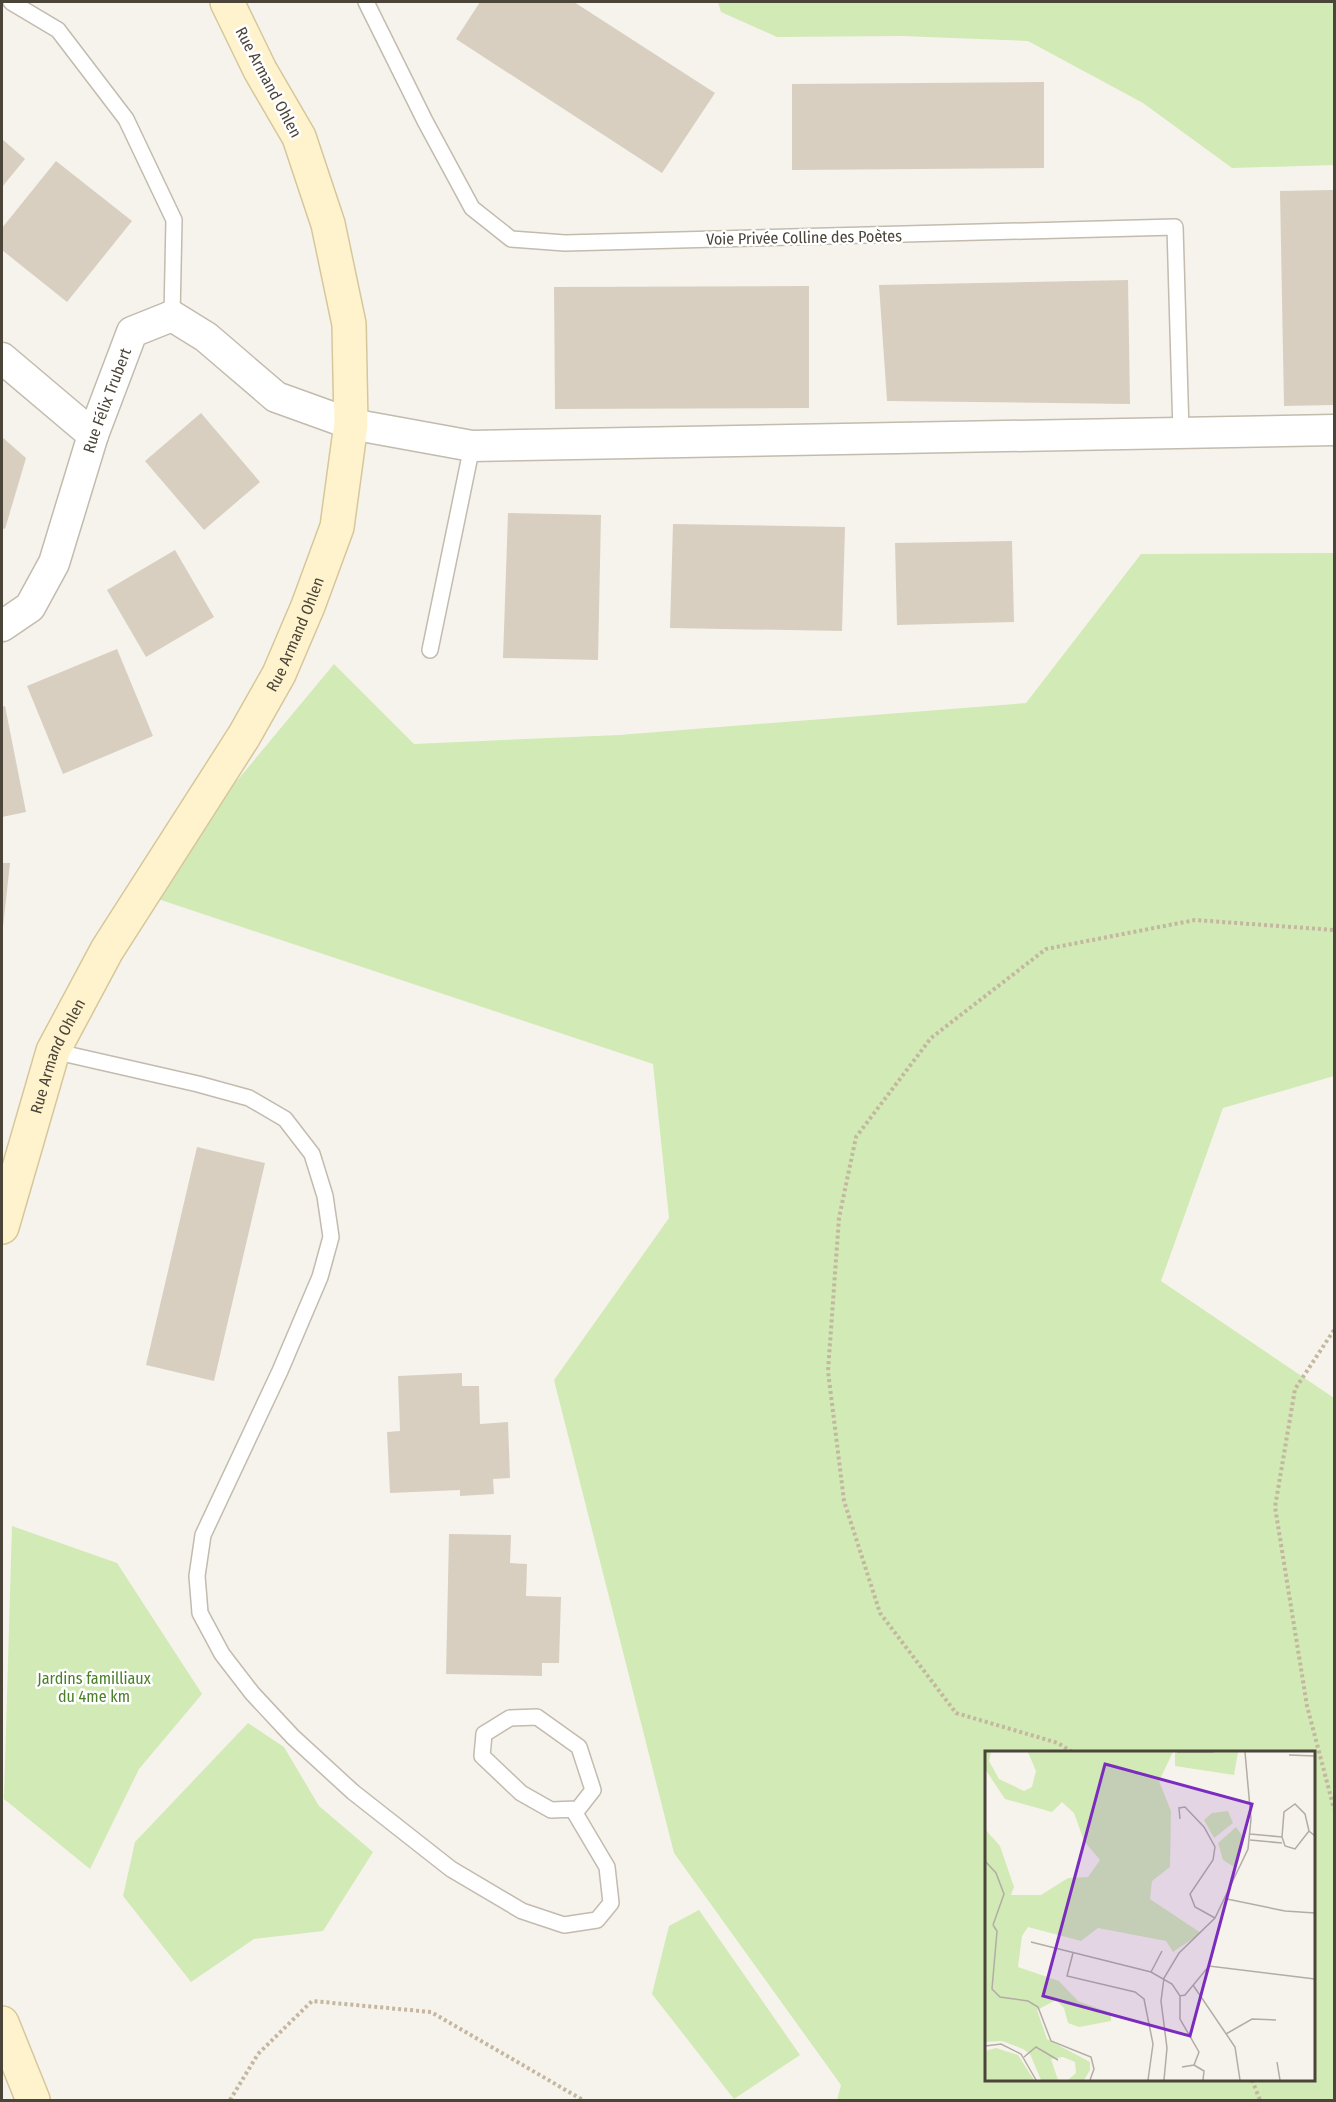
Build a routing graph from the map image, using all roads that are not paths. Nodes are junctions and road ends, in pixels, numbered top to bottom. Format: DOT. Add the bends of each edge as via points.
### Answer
graph roads {
  1 [pos="10,2"];
  2 [pos="227,2"];
  3 [pos="366,2"];
  4 [pos="172,316"];
  5 [pos="2,358"];
  6 [pos="351,424"];
  7 [pos="1335,430"];
  8 [pos="1181,432"];
  9 [pos="93,435"];
  10 [pos="472,446"];
  11 [pos="2,626"];
  12 [pos="430,650"];
  13 [pos="53,1052"];
  14 [pos="2,1227"];
  15 [pos="575,1813"];
  16 [pos="2,2023"];
  17 [pos="33,2100"];
  1 -- 4 [label="lane" via="58,30 126,119 174,220"];
  2 -- 6 [label="main road, Rue Armand Ohlen" via="299,137 328,224 349,324"];
  3 -- 8 [label="lane, Voie Privée Colline des Poètes" via="472,208 511,239 565,243 1175,227"];
  4 -- 6 [label="street" via="206,337 276,397"];
  4 -- 9 [label="street, Rue Félix Trubert" via="132,332"];
  5 -- 9 [label="street"];
  6 -- 10 [label="street"];
  6 -- 13 [label="main road, Rue Armand Ohlen" via="337,527 279,674 244,736 107,950"];
  7 -- 8 [label="street"];
  8 -- 10 [label="street"];
  9 -- 11 [label="street, Rue Félix Trubert" via="54,563 30,607"];
  10 -- 12 [label="lane"];
  13 -- 14 [label="main road, Rue Armand Ohlen"];
  13 -- 15 [label="lane" via="249,1098 285,1119 312,1154 325,1196 331,1237 320,1277 203,1535 197,1576 200,1613 222,1654 268,1711 353,1792 451,1869 522,1911 564,1925 597,1920 611,1903 607,1867"];
  15 -- 15 [label="lane" via="593,1790 579,1747 537,1718 510,1718 484,1734 482,1756 521,1793 551,1810 577,1809"];
  16 -- 17 [label="main road"];
}
